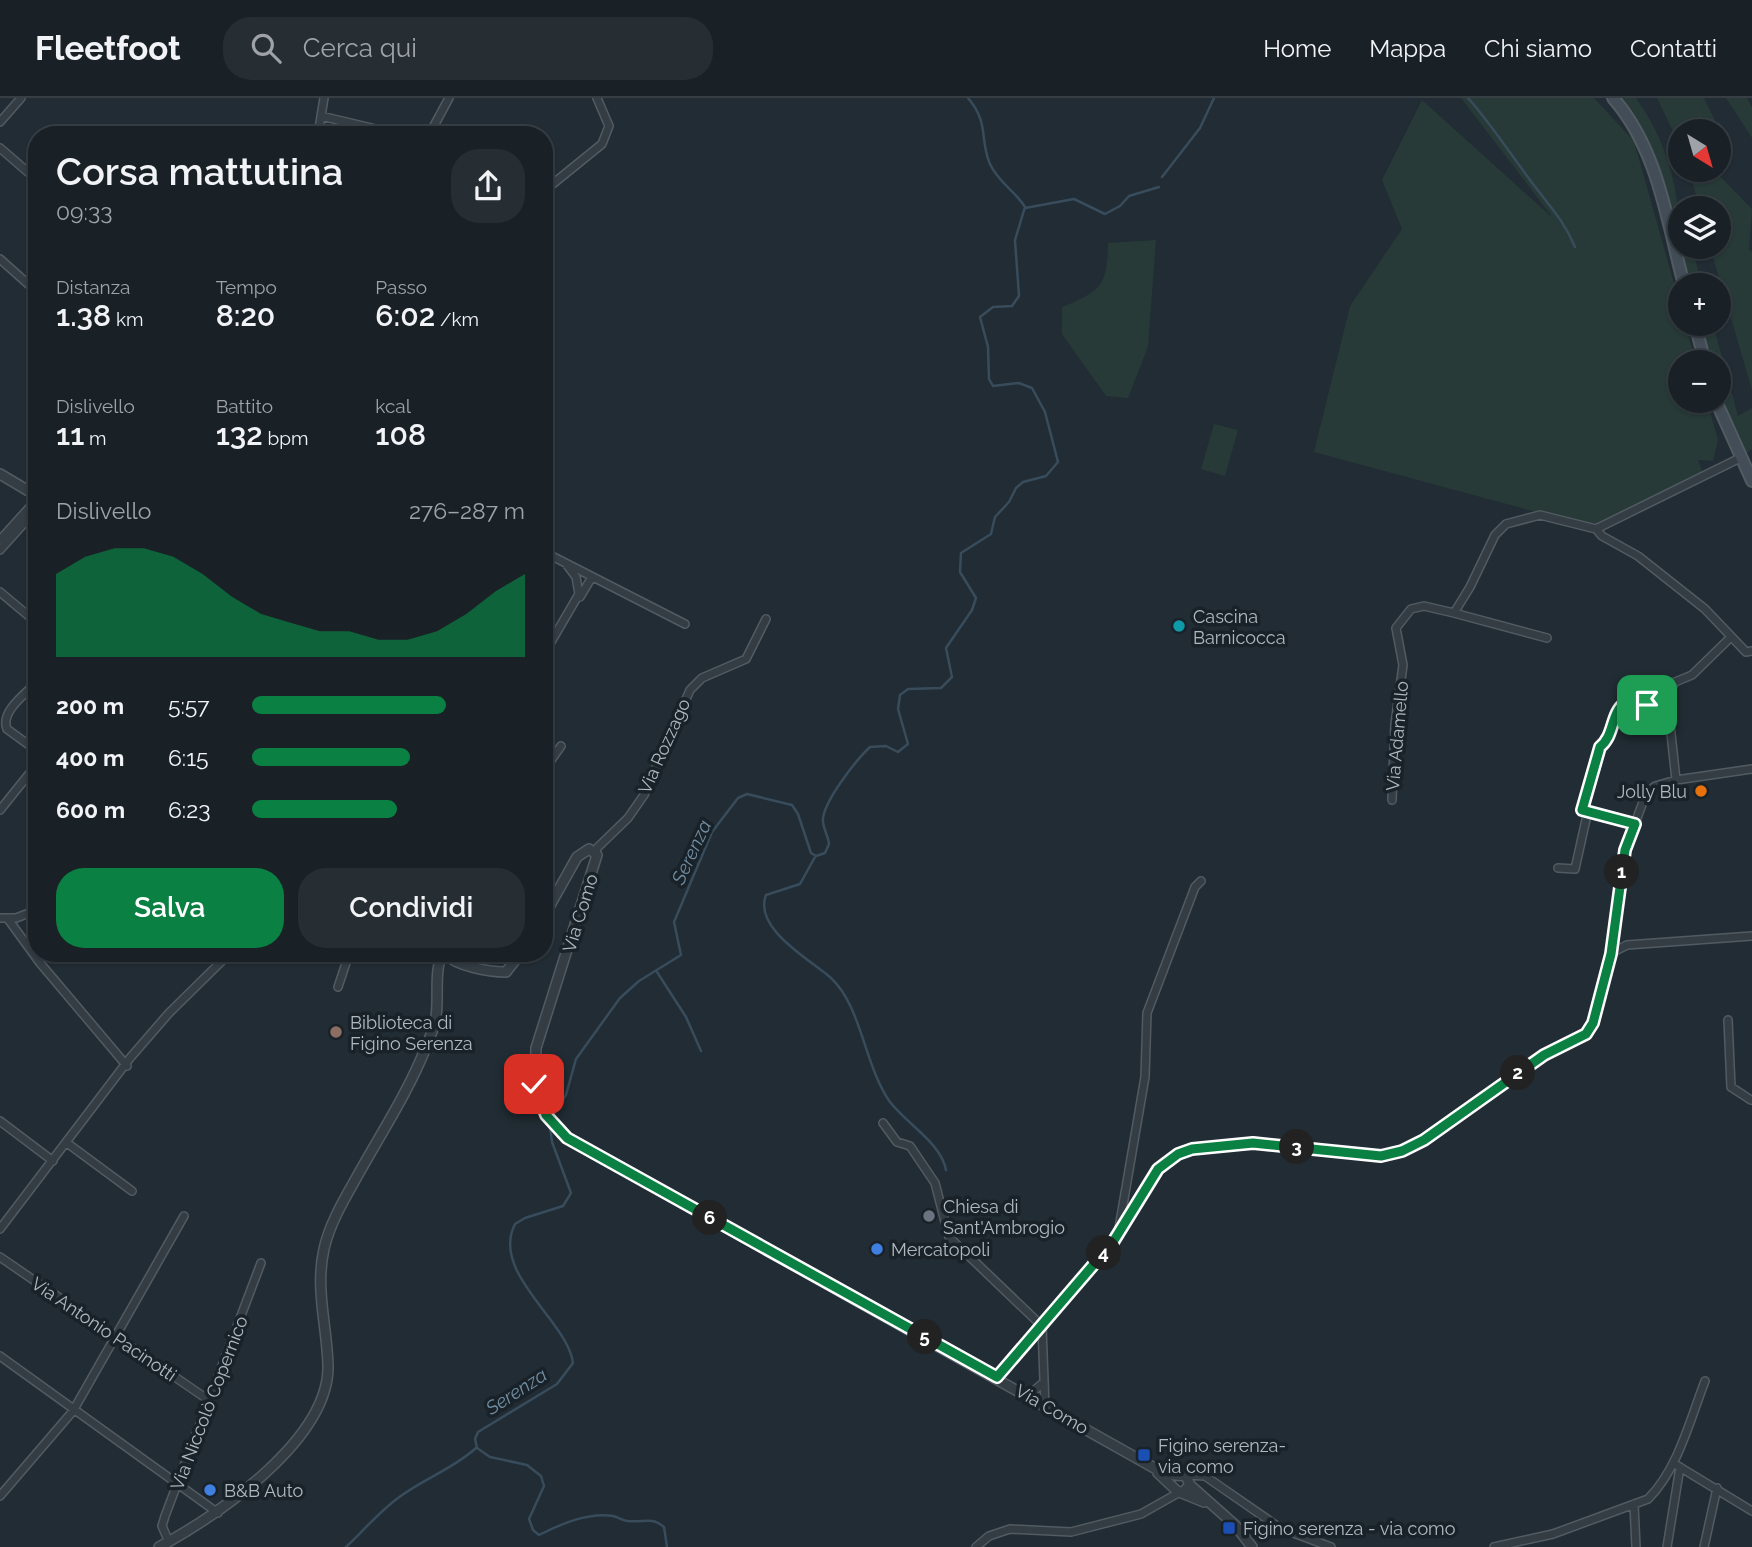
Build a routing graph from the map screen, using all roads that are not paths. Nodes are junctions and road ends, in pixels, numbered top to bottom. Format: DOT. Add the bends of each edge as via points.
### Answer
graph roads {
  1 [pos="21,98"];
  2 [pos="324,98"];
  3 [pos="449,98"];
  4 [pos="597,98"];
  5 [pos="1613,98"];
  6 [pos="321,116"];
  7 [pos="0,122"];
  8 [pos="319,126"];
  9 [pos="363,126"];
  10 [pos="434,126"];
  11 [pos="0,148"];
  12 [pos="28,172"];
  13 [pos="553,184"];
  14 [pos="0,260"];
  15 [pos="1681,273"];
  16 [pos="28,284"];
  17 [pos="1721,413"];
  18 [pos="1740,458"];
  19 [pos="0,474"];
  20 [pos="1752,481"];
  21 [pos="28,489"];
  22 [pos="28,500"];
  23 [pos="28,519"];
  24 [pos="1595,529"];
  25 [pos="0,540"];
  26 [pos="0,550"];
  27 [pos="553,556"];
  28 [pos="562,560"];
  29 [pos="592,577"];
  30 [pos="0,592"];
  31 [pos="576,604"];
  32 [pos="1454,613"];
  33 [pos="28,615"];
  34 [pos="766,620"];
  35 [pos="685,624"];
  36 [pos="1731,637"];
  37 [pos="1547,638"];
  38 [pos="553,640"];
  39 [pos="1752,651"];
  40 [pos="28,692"];
  41 [pos="1670,694"];
  42 [pos="28,743"];
  43 [pos="561,746"];
  44 [pos="553,757"];
  45 [pos="1752,769"];
  46 [pos="28,775"];
  47 [pos="1676,780"];
  48 [pos="1392,800"];
  49 [pos="0,810"];
  50 [pos="1582,810"];
  51 [pos="1635,824"];
  52 [pos="596,854"];
  53 [pos="1558,868"];
  54 [pos="1201,881"];
  55 [pos="553,900"];
  56 [pos="28,913"];
  57 [pos="4,919"];
  58 [pos="1752,936"];
  59 [pos="28,948"];
  60 [pos="1611,954"];
  61 [pos="39,962"];
  62 [pos="221,962"];
  63 [pos="346,962"];
  64 [pos="440,962"];
  65 [pos="456,962"];
  66 [pos="514,962"];
  67 [pos="338,987"];
  68 [pos="1728,1020"];
  69 [pos="127,1066"];
  70 [pos="1752,1099"];
  71 [pos="1752,1105"];
  72 [pos="0,1121"];
  73 [pos="883,1123"];
  74 [pos="67,1143"];
  75 [pos="53,1161"];
  76 [pos="132,1191"];
  77 [pos="184,1216"];
  78 [pos="0,1229"];
  79 [pos="1118,1234"];
  80 [pos="0,1257"];
  81 [pos="261,1263"];
  82 [pos="1042,1326"];
  83 [pos="114,1337"];
  84 [pos="0,1356"];
  85 [pos="997,1377"];
  86 [pos="1705,1381"];
  87 [pos="1044,1382"];
  88 [pos="1028,1396"];
  89 [pos="209,1401"];
  90 [pos="1045,1407"];
  91 [pos="73,1411"];
  92 [pos="1676,1465"];
  93 [pos="177,1483"];
  94 [pos="1181,1485"];
  95 [pos="1717,1488"];
  96 [pos="0,1496"];
  97 [pos="1634,1504"];
  98 [pos="1752,1511"];
  99 [pos="218,1513"];
  100 [pos="169,1542"];
  101 [pos="159,1547"];
  102 [pos="976,1547"];
  103 [pos="1252,1547"];
  104 [pos="1331,1547"];
  105 [pos="1494,1547"];
  106 [pos="1636,1547"];
  107 [pos="1667,1547"];
  108 [pos="1704,1547"];
  1 -- 7 [label="street"];
  2 -- 6 [label="street"];
  3 -- 10 [label="street"];
  4 -- 13 [label="street" via="609,125 602,144"];
  5 -- 15 [label="main road" via="1642,137"];
  6 -- 8 [label="street"];
  6 -- 9 [label="street"];
  11 -- 12 [label="street"];
  14 -- 16 [label="street"];
  17 -- 18 [label="main road"];
  18 -- 20 [label="main road"];
  18 -- 24 [label="street"];
  19 -- 21 [label="street"];
  22 -- 25 [label="street"];
  23 -- 26 [label="street"];
  24 -- 32 [label="street" via="1540,515 1506,524 1495,535"];
  24 -- 36 [label="street" via="1705,608"];
  27 -- 28 [label="street"];
  28 -- 29 [label="street"];
  28 -- 31 [label="street" via="579,586"];
  29 -- 31 [label="street"];
  29 -- 35 [label="street"];
  30 -- 33 [label="street"];
  31 -- 38 [label="street"];
  32 -- 37 [label="street"];
  32 -- 48 [label="street, Via Adamello" via="1424,606 1411,609 1396,628 1403,665"];
  34 -- 52 [label="street, Via Rozzago" via="746,659 702,678 690,690 644,795"];
  36 -- 39 [label="street" via="1746,652"];
  36 -- 41 [label="street" via="1692,675 1675,682"];
  40 -- 42 [label="street" via="8,713 5,724"];
  41 -- 47 [label="street"];
  41 -- 50 [label="street" via="1647,705 1625,703 1617,709 1608,740 1600,747"];
  43 -- 44 [label="street"];
  45 -- 47 [label="street"];
  46 -- 49 [label="street"];
  47 -- 51 [label="street" via="1646,794"];
  50 -- 51 [label="street"];
  50 -- 53 [label="street" via="1587,815 1575,869"];
  51 -- 60 [label="street" via="1625,850"];
  52 -- 55 [label="street, Via Como" via="589,849 577,857"];
  52 -- 85 [label="street, Via Como" via="536,1048 534,1084 546,1115 567,1138"];
  54 -- 79 [label="street" via="1147,1013 1145,1077"];
  56 -- 57 [label="street"];
  57 -- 59 [label="street"];
  58 -- 60 [label="street" via="1627,945"];
  60 -- 79 [label="street" via="1593,1023 1576,1041 1544,1055 1424,1140 1381,1156 1253,1143 1192,1149 1158,1169"];
  61 -- 69 [label="street"];
  62 -- 69 [label="street" via="169,1013"];
  63 -- 67 [label="street"];
  64 -- 99 [label="street" via="436,1019 425,1049 337,1214 324,1249 320,1286 327,1390 315,1418 298,1438"];
  65 -- 66 [label="street" via="498,972 506,972"];
  68 -- 70 [label="street" via="1731,1087"];
  69 -- 74 [label="street"];
  70 -- 71 [label="street"];
  72 -- 75 [label="street"];
  73 -- 82 [label="street" via="897,1142 910,1146 935,1183 949,1237"];
  74 -- 75 [label="street"];
  74 -- 76 [label="street"];
  75 -- 78 [label="street"];
  77 -- 83 [label="street"];
  79 -- 82 [label="street"];
  80 -- 83 [label="street, Via Antonio Pacinotti"];
  81 -- 89 [label="street, Via Niccolò Copernico"];
  82 -- 85 [label="street"];
  82 -- 87 [label="street"];
  83 -- 89 [label="street, Via Antonio Pacinotti"];
  83 -- 91 [label="street"];
  84 -- 91 [label="street"];
  85 -- 88 [label="street, Via Como"];
  86 -- 92 [label="street"];
  87 -- 88 [label="street"];
  87 -- 90 [label="street"];
  88 -- 90 [label="street, Via Como"];
  89 -- 93 [label="street, Via Niccolò Copernico"];
  90 -- 94 [label="street, Via Como"];
  91 -- 93 [label="street"];
  91 -- 96 [label="street"];
  92 -- 95 [label="street"];
  92 -- 97 [label="street" via="1660,1488"];
  92 -- 107 [label="street"];
  93 -- 99 [label="street"];
  93 -- 100 [label="street, Via Niccolò Copernico" via="162,1526"];
  94 -- 102 [label="street" via="1140,1514 1071,1532 1010,1529 989,1536"];
  94 -- 103 [label="street, Via Como" via="1221,1511"];
  94 -- 104 [label="street" via="1205,1476 1280,1528"];
  95 -- 98 [label="street"];
  95 -- 108 [label="street"];
  97 -- 105 [label="street" via="1553,1534"];
  97 -- 106 [label="street"];
  99 -- 100 [label="street"];
  100 -- 101 [label="street"];
}
